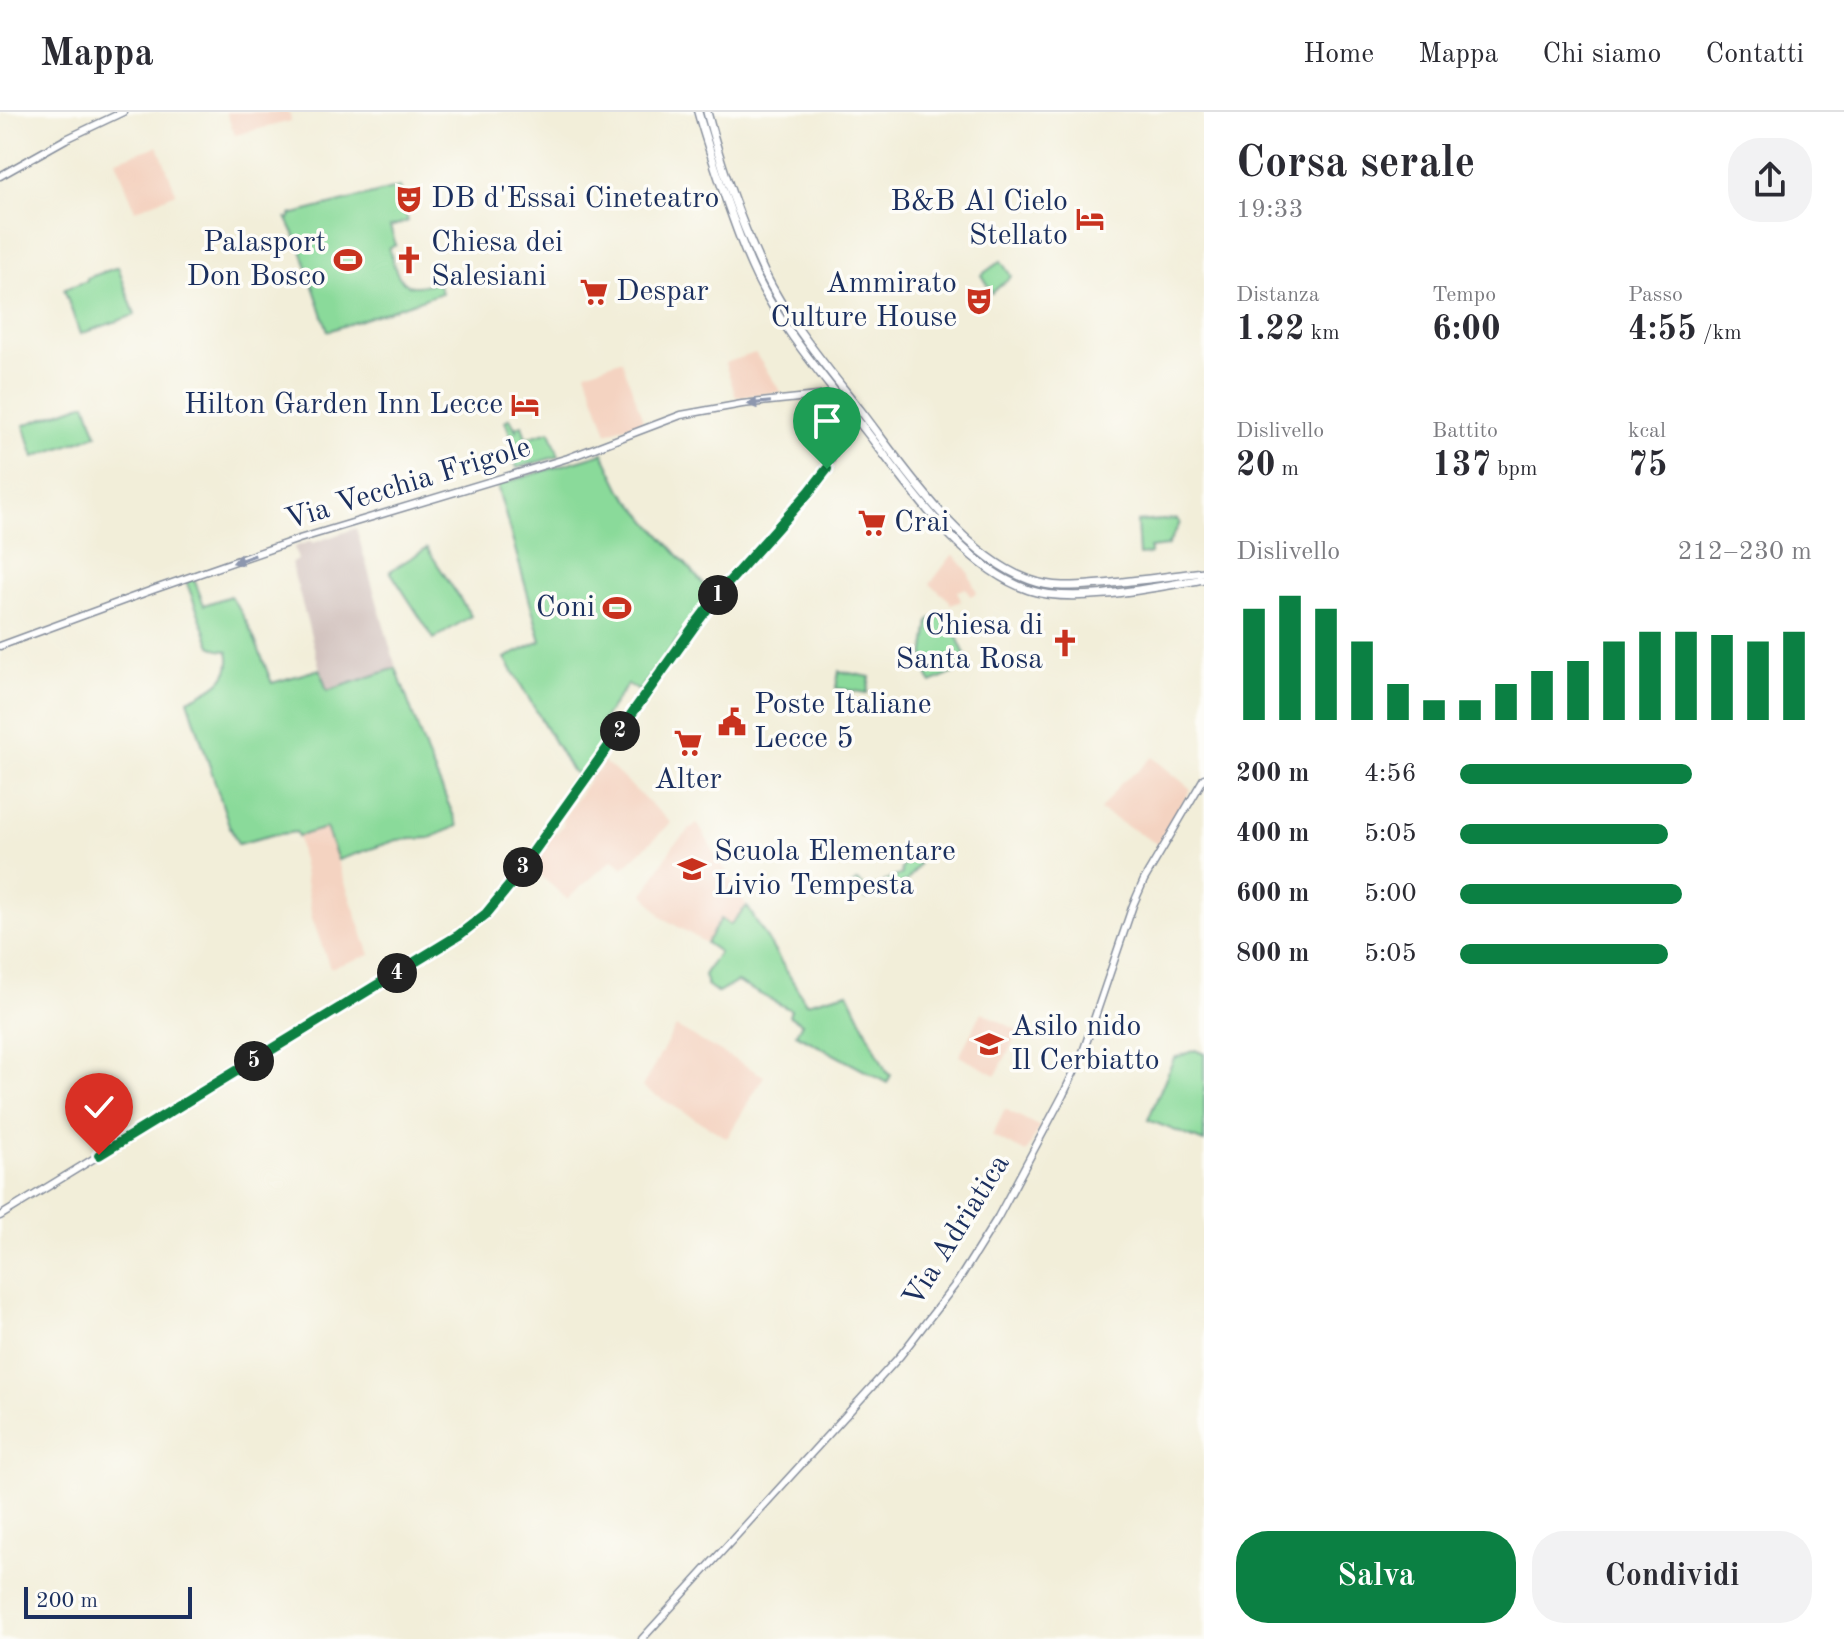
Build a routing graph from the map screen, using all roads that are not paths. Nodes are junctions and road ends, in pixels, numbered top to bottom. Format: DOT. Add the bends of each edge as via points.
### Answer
graph roads {
  1 [pos="123,112"];
  2 [pos="698,112"];
  3 [pos="707,112"];
  4 [pos="0,176"];
  5 [pos="837,394"];
  6 [pos="859,409"];
  7 [pos="856,418"];
  8 [pos="1204,572"];
  9 [pos="1204,579"];
  10 [pos="0,646"];
  11 [pos="1204,778"];
  12 [pos="0,1216"];
  13 [pos="642,1639"];
  1 -- 4 [label="street"];
  2 -- 5 [label="main road" via="752,267"];
  3 -- 6 [label="main road" via="764,272 787,313"];
  5 -- 7 [label="main road"];
  5 -- 10 [label="street, Via Vecchia Frigole, one-way" via="681,415 568,458 299,539"];
  6 -- 7 [label="street"];
  6 -- 8 [label="main road" via="967,540 1027,580 1066,587"];
  7 -- 9 [label="main road" via="950,535 1011,582 1069,596"];
  7 -- 12 [label="street" via="820,479 702,615 486,914"];
  11 -- 13 [label="street, Via Adriatica" via="1144,880 1069,1082 958,1281 900,1356"];
}
